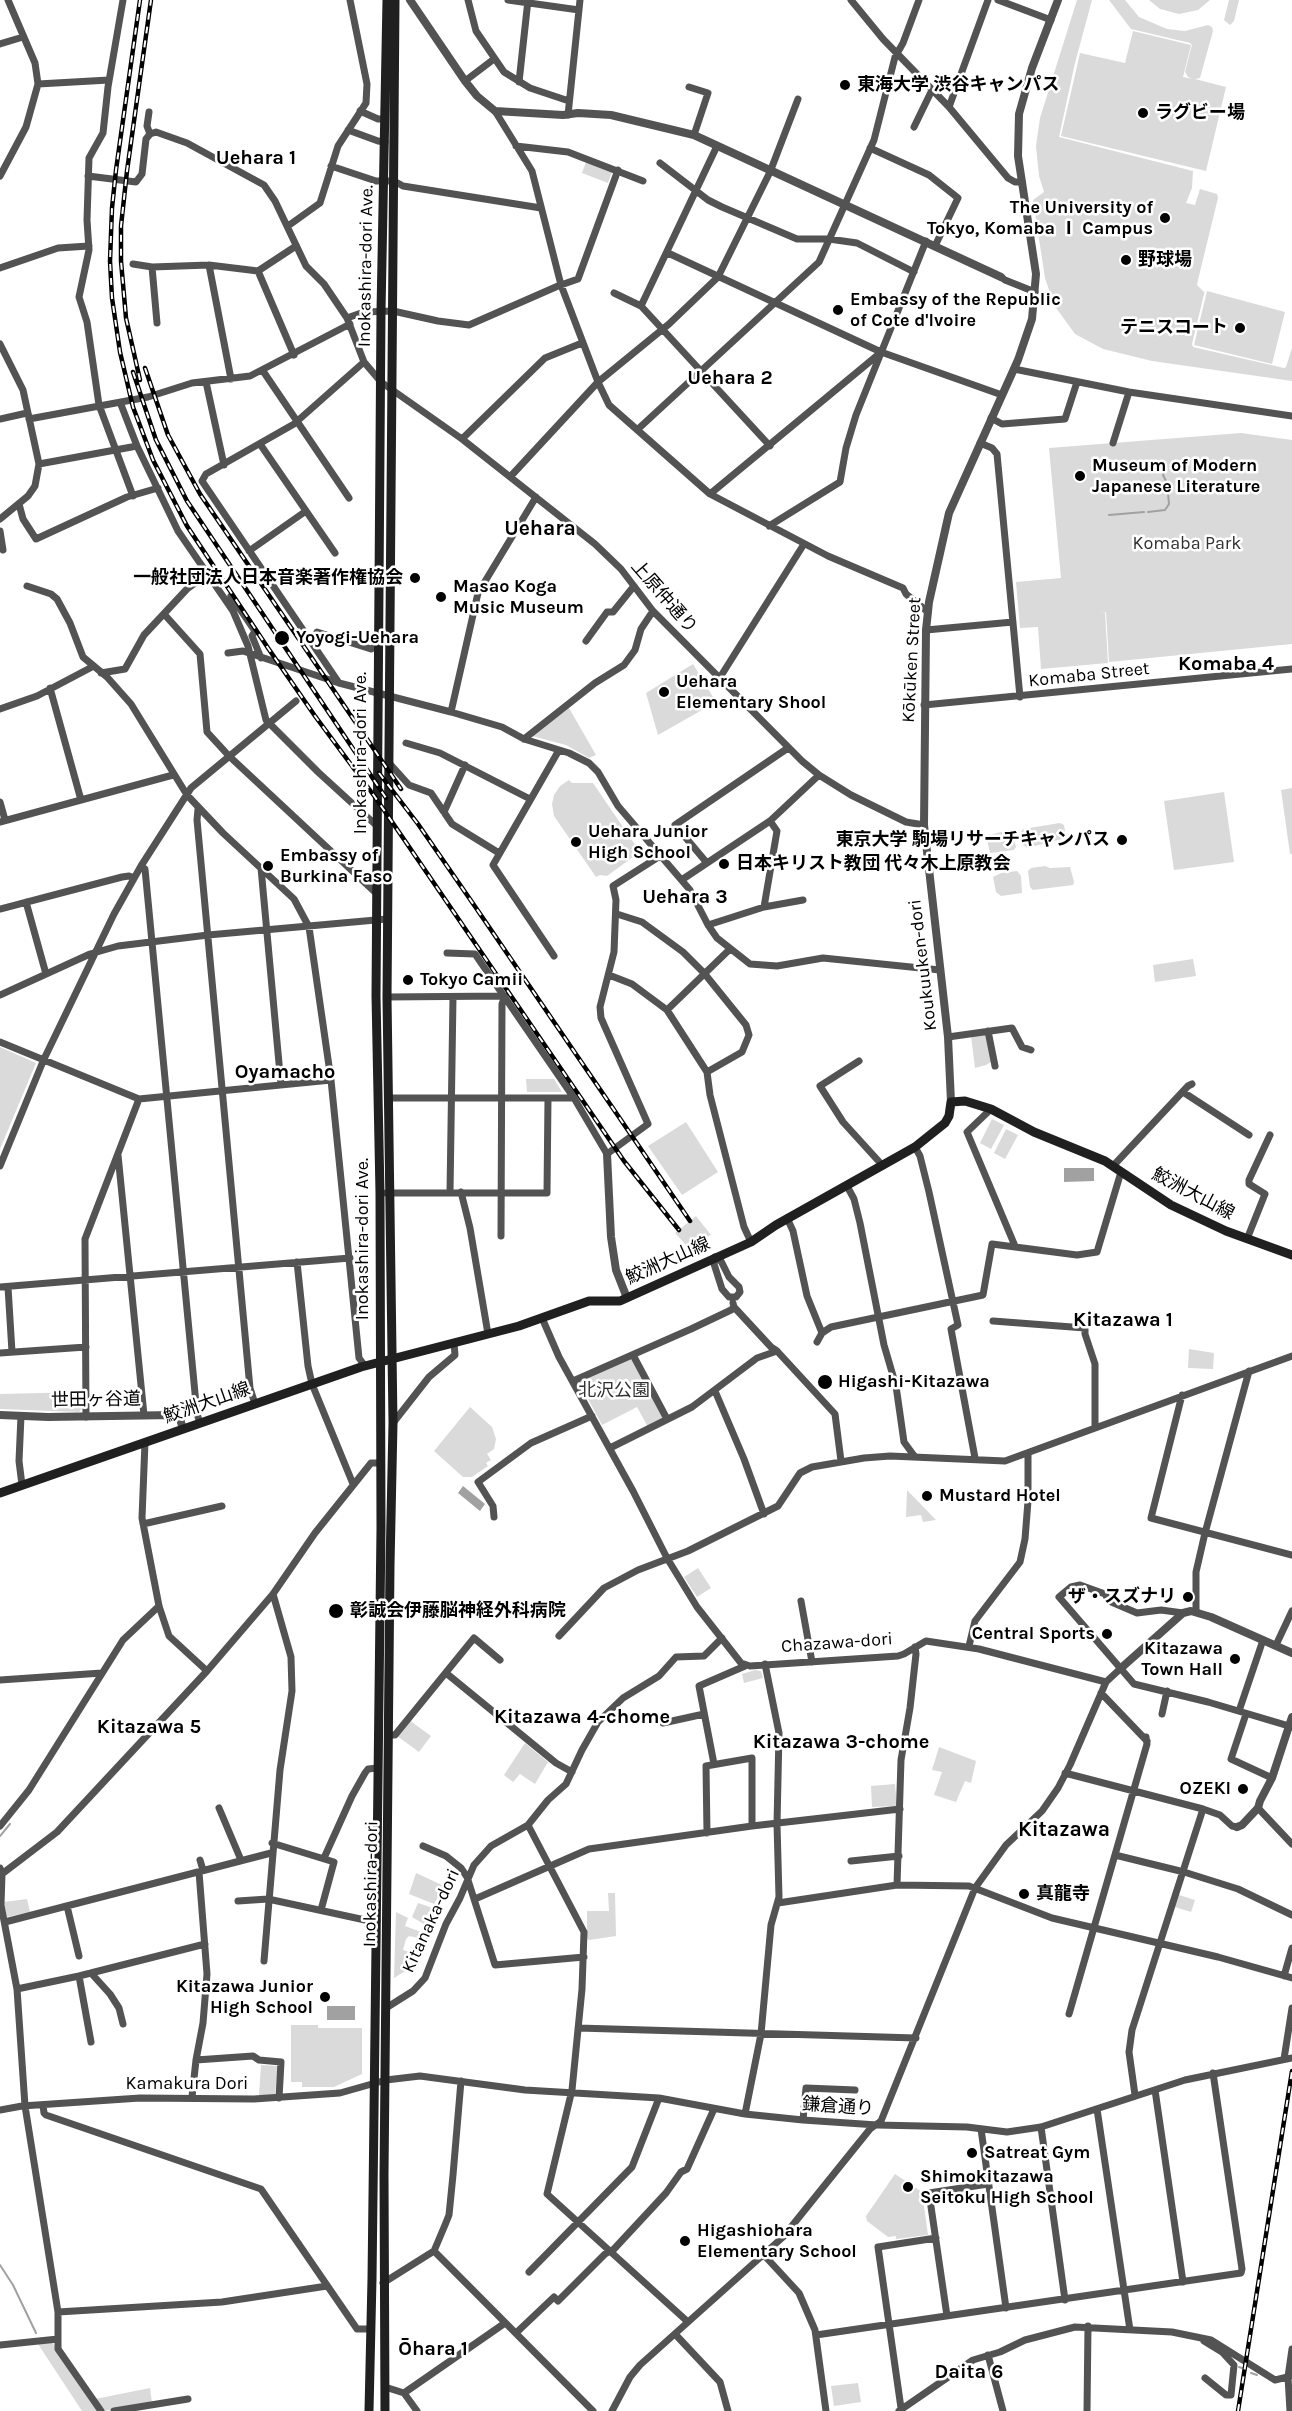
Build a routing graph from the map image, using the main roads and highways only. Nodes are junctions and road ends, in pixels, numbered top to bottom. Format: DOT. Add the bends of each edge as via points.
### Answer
graph roads {
  1 [pos="387,0"];
  2 [pos="395,0"];
  3 [pos="389,181"];
  4 [pos="385,1193"];
  5 [pos="1292,1255"];
  6 [pos="393,1358"];
  7 [pos="380,1361"];
  8 [pos="0,1493"];
  9 [pos="369,2411"];
  10 [pos="385,2411"];
  1 -- 3 [label="main road, Inokashira-dori Ave." via="385,142"];
  2 -- 3 [label="main road, Inokashira-dori Ave."];
  3 -- 4 [label="main road, Inokashira-dori Ave." via="393,311"];
  3 -- 4 [label="main road, Inokashira-dori Ave." via="381,311 377,826"];
  4 -- 6 [label="main road, Inokashira-dori Ave."];
  4 -- 7 [label="main road, Inokashira-dori Ave."];
  5 -- 6 [label="main road, 鮫洲大山線" via="1159,1199 1113,1166 991,1109 965,1101 951,1102 945,1123 915,1147 751,1242 627,1298 589,1301 488,1334"];
  6 -- 7 [label="main road, 鮫洲大山線"];
  6 -- 10 [label="main road, Inokashira-dori"];
  7 -- 8 [label="main road, 鮫洲大山線"];
  7 -- 9 [label="main road, Inokashira-dori"];
}
